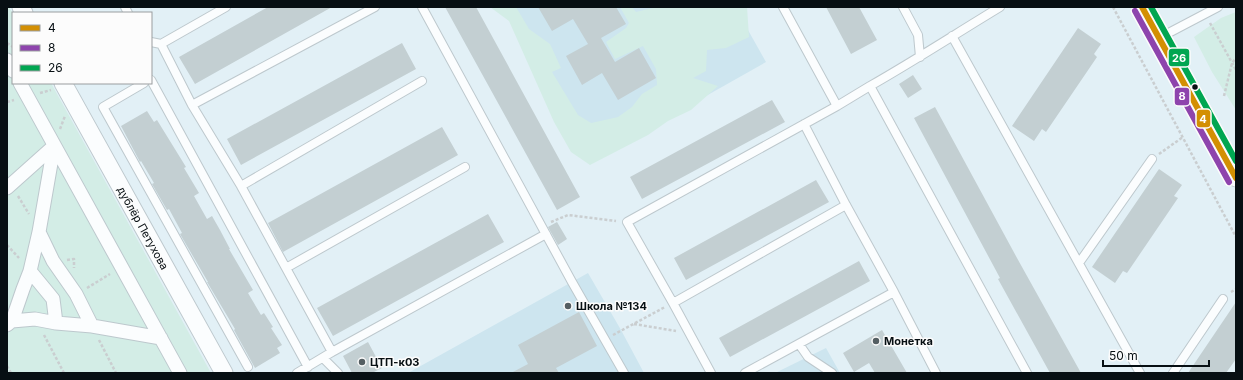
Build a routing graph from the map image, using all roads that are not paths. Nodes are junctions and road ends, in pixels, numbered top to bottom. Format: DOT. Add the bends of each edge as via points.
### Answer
graph roads {
  1 [pos="226,7"];
  2 [pos="375,7"];
  3 [pos="422,7"];
  4 [pos="784,7"];
  5 [pos="902,7"];
  6 [pos="1000,7"];
  7 [pos="1142,7"];
  8 [pos="1218,7"];
  9 [pos="952,36"];
  10 [pos="1159,38"];
  11 [pos="152,42"];
  12 [pos="160,44"];
  13 [pos="920,57"];
  14 [pos="7,60"];
  15 [pos="12,69"];
  16 [pos="152,82"];
  17 [pos="422,82"];
  18 [pos="21,84"];
  19 [pos="66,84"];
  20 [pos="142,84"];
  21 [pos="870,86"];
  22 [pos="192,105"];
  23 [pos="837,106"];
  24 [pos="804,124"];
  25 [pos="54,146"];
  26 [pos="1152,159"];
  27 [pos="465,167"];
  28 [pos="1236,178"];
  29 [pos="9,186"];
  30 [pos="241,186"];
  31 [pos="846,205"];
  32 [pos="544,230"];
  33 [pos="39,232"];
  34 [pos="1079,263"];
  35 [pos="286,268"];
  36 [pos="30,271"];
  37 [pos="894,292"];
  38 [pos="1223,298"];
  39 [pos="673,303"];
  40 [pos="10,323"];
  41 [pos="56,323"];
  42 [pos="92,326"];
  43 [pos="161,338"];
  44 [pos="799,344"];
  45 [pos="332,352"];
  46 [pos="323,358"];
  47 [pos="308,366"];
  48 [pos="248,367"];
  49 [pos="180,373"];
  50 [pos="224,373"];
  51 [pos="297,373"];
  52 [pos="338,373"];
  53 [pos="624,373"];
  54 [pos="711,373"];
  55 [pos="746,373"];
  56 [pos="832,373"];
  57 [pos="936,373"];
  58 [pos="1027,373"];
  59 [pos="1140,373"];
  60 [pos="1173,373"];
  1 -- 12 [label="lane"];
  2 -- 22 [label="lane"];
  3 -- 32 [label="lane"];
  4 -- 23 [label="lane"];
  5 -- 13 [label="lane" via="918,35"];
  6 -- 9 [label="lane"];
  7 -- 10 [label="street"];
  8 -- 10 [label="lane"];
  9 -- 13 [label="lane"];
  9 -- 34 [label="lane"];
  10 -- 28 [label="street"];
  11 -- 12 [label="lane"];
  12 -- 22 [label="lane"];
  13 -- 21 [label="lane"];
  14 -- 15 [label="street"];
  16 -- 47 [label="lane"];
  17 -- 30 [label="lane"];
  18 -- 25 [label="street"];
  19 -- 50 [label="street, дублёр Петухова" via="74,104"];
  20 -- 48 [label="lane" via="103,107"];
  21 -- 23 [label="lane"];
  21 -- 58 [label="lane"];
  22 -- 30 [label="lane"];
  23 -- 24 [label="lane"];
  24 -- 31 [label="lane"];
  24 -- 39 [label="lane" via="627,222"];
  25 -- 29 [label="street"];
  25 -- 33 [label="street"];
  25 -- 43 [label="street"];
  26 -- 34 [label="lane"];
  27 -- 35 [label="lane"];
  30 -- 35 [label="lane"];
  31 -- 37 [label="lane"];
  31 -- 39 [label="lane"];
  32 -- 45 [label="lane"];
  32 -- 53 [label="lane"];
  33 -- 36 [label="street"];
  33 -- 42 [label="street"];
  34 -- 59 [label="lane"];
  35 -- 45 [label="lane"];
  36 -- 40 [label="street"];
  36 -- 41 [label="street" via="53,299"];
  37 -- 44 [label="lane"];
  37 -- 57 [label="lane"];
  38 -- 60 [label="lane"];
  39 -- 54 [label="lane"];
  40 -- 41 [label="street" via="35,319"];
  41 -- 42 [label="street"];
  42 -- 43 [label="street"];
  43 -- 49 [label="street"];
  44 -- 55 [label="lane"];
  44 -- 56 [label="lane" via="808,357"];
  45 -- 46 [label="lane"];
  46 -- 47 [label="lane"];
  46 -- 52 [label="lane"];
  47 -- 51 [label="lane"];
}
